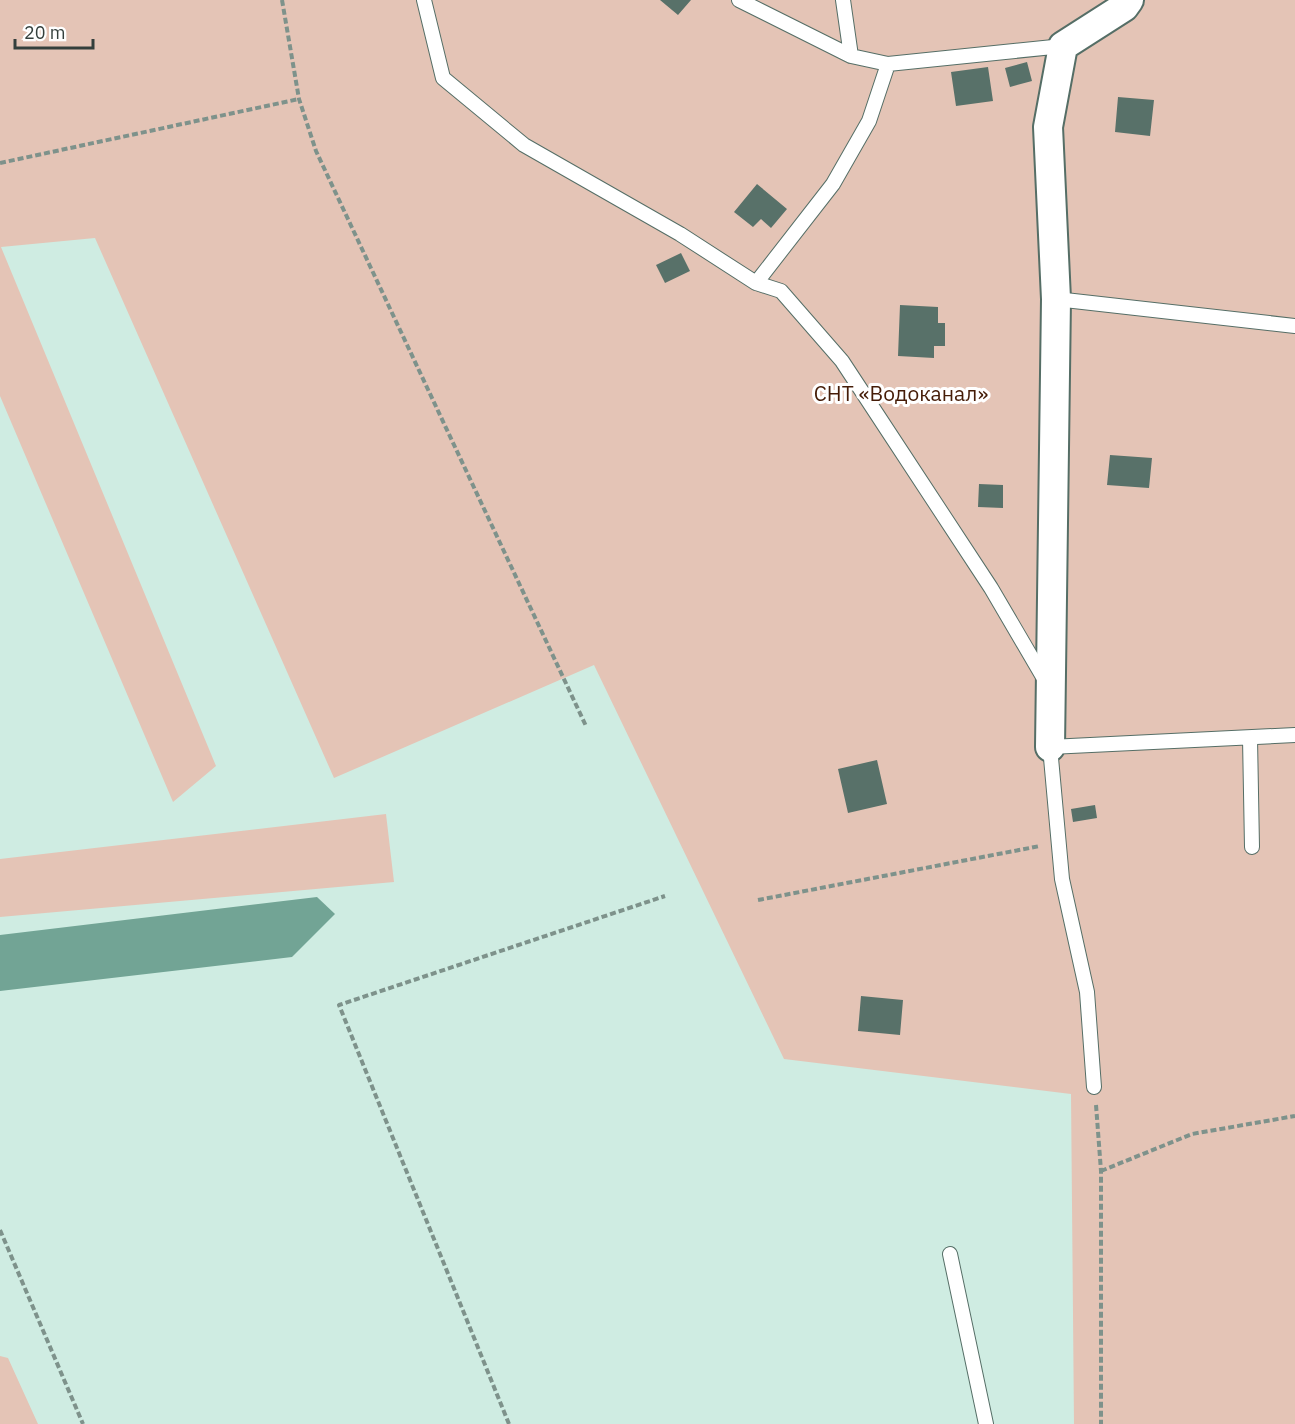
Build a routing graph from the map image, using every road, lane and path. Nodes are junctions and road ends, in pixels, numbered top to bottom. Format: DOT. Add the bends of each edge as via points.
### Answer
graph roads {
  1 [pos="282,0"];
  2 [pos="424,0"];
  3 [pos="739,0"];
  4 [pos="843,0"];
  5 [pos="1129,0"];
  6 [pos="755,5"];
  7 [pos="1063,46"];
  8 [pos="851,56"];
  9 [pos="888,64"];
  10 [pos="300,99"];
  11 [pos="0,163"];
  12 [pos="756,283"];
  13 [pos="1056,299"];
  14 [pos="1295,326"];
  15 [pos="1052,693"];
  16 [pos="586,726"];
  17 [pos="1295,735"];
  18 [pos="1250,738"];
  19 [pos="1050,747"];
  20 [pos="1059,842"];
  21 [pos="1252,847"];
  22 [pos="665,896"];
  23 [pos="758,900"];
  24 [pos="1094,1087"];
  25 [pos="1295,1116"];
  26 [pos="1101,1171"];
  27 [pos="0,1230"];
  28 [pos="950,1254"];
  29 [pos="83,1424"];
  30 [pos="509,1424"];
  31 [pos="986,1424"];
  32 [pos="1101,1424"];
  1 -- 10 [label="path"];
  2 -- 12 [label="lane" via="443,78 524,145 680,234"];
  3 -- 6 [label="lane"];
  4 -- 8 [label="lane"];
  5 -- 7 [label="street"];
  6 -- 8 [label="lane"];
  7 -- 9 [label="lane"];
  7 -- 13 [label="street" via="1048,127"];
  8 -- 9 [label="lane"];
  9 -- 12 [label="lane" via="869,121 834,184"];
  10 -- 11 [label="path"];
  10 -- 16 [label="path" via="316,151"];
  12 -- 15 [label="lane" via="781,291 842,361 991,588"];
  13 -- 14 [label="lane"];
  13 -- 15 [label="street"];
  15 -- 19 [label="street"];
  17 -- 18 [label="lane"];
  18 -- 19 [label="lane"];
  18 -- 21 [label="lane"];
  19 -- 20 [label="lane"];
  20 -- 23 [label="path"];
  20 -- 24 [label="lane" via="1062,879 1087,992"];
  22 -- 30 [label="path" via="339,1005"];
  24 -- 26 [label="path"];
  25 -- 26 [label="path" via="1192,1134"];
  26 -- 32 [label="path"];
  27 -- 29 [label="path"];
  28 -- 31 [label="lane"];
}
